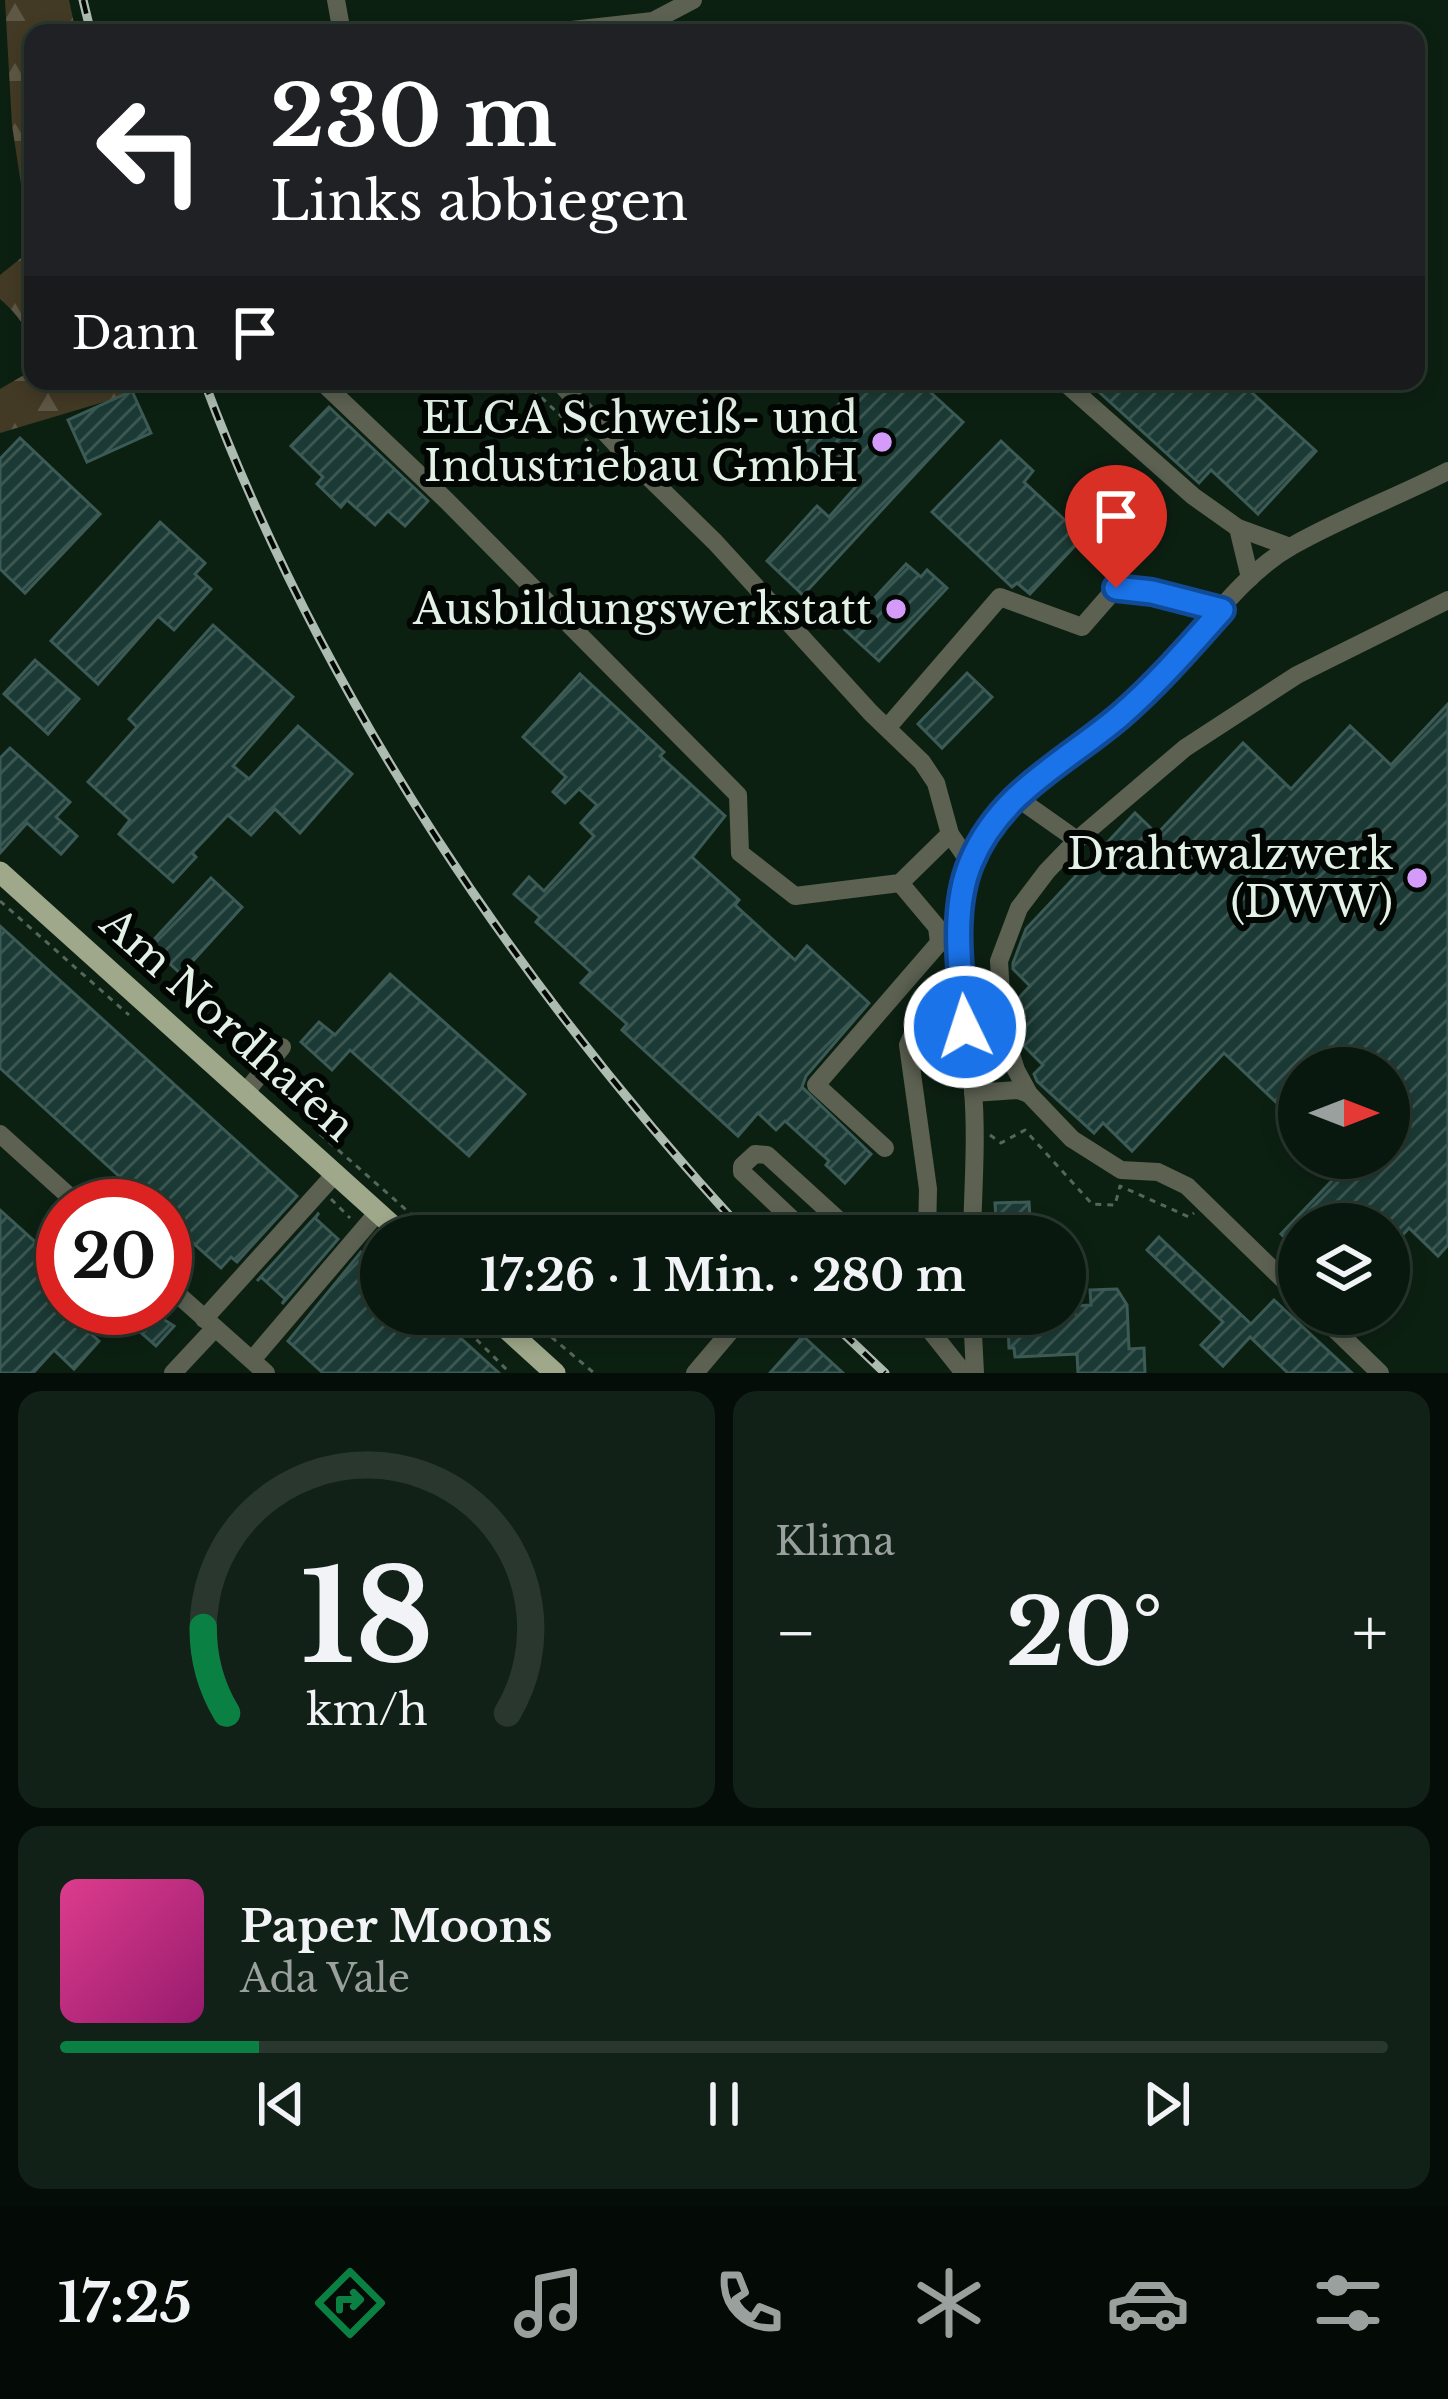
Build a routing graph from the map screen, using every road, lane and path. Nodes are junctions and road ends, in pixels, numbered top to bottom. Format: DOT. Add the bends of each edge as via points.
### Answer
graph roads {
  1 [pos="693,0"];
  2 [pos="626,24"];
  3 [pos="330,390"];
  4 [pos="533,390"];
  5 [pos="566,390"];
  6 [pos="1073,390"];
  7 [pos="610,463"];
  8 [pos="1448,472"];
  9 [pos="1238,528"];
  10 [pos="1290,547"];
  11 [pos="1250,578"];
  12 [pos="1448,600"];
  13 [pos="1222,610"];
  14 [pos="886,728"];
  15 [pos="1016,797"];
  16 [pos="950,834"];
  17 [pos="1077,839"];
  18 [pos="970,863"];
  19 [pos="0,872"];
  20 [pos="901,883"];
  21 [pos="961,941"];
  22 [pos="939,943"];
  23 [pos="911,974"];
  24 [pos="940,987"];
  25 [pos="924,1009"];
  26 [pos="282,1047"];
  27 [pos="244,1093"];
  28 [pos="973,1093"];
  29 [pos="1028,1094"];
  30 [pos="974,1124"];
  31 [pos="310,1126"];
  32 [pos="0,1134"];
  33 [pos="885,1148"];
  34 [pos="50,1179"];
  35 [pos="328,1182"];
  36 [pos="1205,1204"];
  37 [pos="378,1212"];
  38 [pos="376,1215"];
  39 [pos="381,1215"];
  40 [pos="412,1215"];
  41 [pos="788,1215"];
  42 [pos="833,1215"];
  43 [pos="927,1215"];
  44 [pos="972,1215"];
  45 [pos="360,1227"];
  46 [pos="360,1235"];
  47 [pos="1278,1274"];
  48 [pos="192,1308"];
  49 [pos="210,1324"];
  50 [pos="472,1335"];
  51 [pos="513,1335"];
  52 [pos="549,1335"];
  53 [pos="728,1335"];
  54 [pos="934,1335"];
  55 [pos="973,1335"];
  56 [pos="1341,1335"];
  57 [pos="259,1366"];
  58 [pos="173,1373"];
  59 [pos="510,1373"];
  60 [pos="555,1373"];
  61 [pos="594,1373"];
  62 [pos="695,1373"];
  63 [pos="964,1373"];
  64 [pos="975,1373"];
  65 [pos="1380,1373"];
  1 -- 2 [label="lane" via="653,21"];
  3 -- 20 [label="lane" via="738,795 740,853 795,896"];
  4 -- 7 [label="path"];
  5 -- 14 [label="lane"];
  6 -- 9 [label="lane"];
  8 -- 10 [label="lane"];
  9 -- 10 [label="lane"];
  9 -- 11 [label="lane"];
  10 -- 11 [label="lane"];
  11 -- 13 [label="lane"];
  12 -- 17 [label="lane" via="1297,675 1185,748"];
  13 -- 14 [label="lane" via="1116,588 1082,627 1000,597"];
  13 -- 15 [label="lane" via="1118,718"];
  14 -- 16 [label="lane" via="936,783"];
  15 -- 17 [label="lane"];
  15 -- 18 [label="lane"];
  16 -- 18 [label="lane"];
  16 -- 20 [label="lane"];
  17 -- 29 [label="lane" via="1019,908 999,962 1003,1029"];
  18 -- 21 [label="lane"];
  19 -- 27 [label="main road, Am Nordhafen"];
  20 -- 22 [label="lane" via="937,927"];
  21 -- 22 [label="lane"];
  21 -- 28 [label="lane"];
  22 -- 23 [label="lane"];
  23 -- 25 [label="lane"];
  23 -- 33 [label="lane" via="816,1085"];
  24 -- 25 [label="lane"];
  25 -- 43 [label="lane" via="908,1045"];
  26 -- 27 [label="lane"];
  27 -- 35 [label="main road, Am Nordhafen"];
  28 -- 29 [label="lane"];
  28 -- 30 [label="lane"];
  29 -- 36 [label="lane" via="1072,1139 1120,1170 1158,1172"];
  30 -- 36 [label="path" via="1001,1143 1025,1130 1092,1204 1115,1205 1120,1186 1189,1217"];
  30 -- 44 [label="lane"];
  31 -- 40 [label="path"];
  32 -- 34 [label="lane"];
  35 -- 37 [label="main road, Am Nordhafen"];
  35 -- 45 [label="path"];
  35 -- 49 [label="lane"];
  36 -- 47 [label="lane"];
  37 -- 38 [label="lane"];
  37 -- 39 [label="main road, Am Nordhafen"];
  41 -- 42 [label="lane" via="742,1172 755,1154 767,1155"];
  46 -- 57 [label="lane"];
  48 -- 49 [label="lane"];
  49 -- 57 [label="lane"];
  49 -- 58 [label="lane"];
  50 -- 59 [label="path"];
  51 -- 60 [label="main road"];
  52 -- 61 [label="path"];
  53 -- 62 [label="lane"];
  54 -- 63 [label="lane"];
  55 -- 64 [label="lane"];
  56 -- 65 [label="lane"];
}
